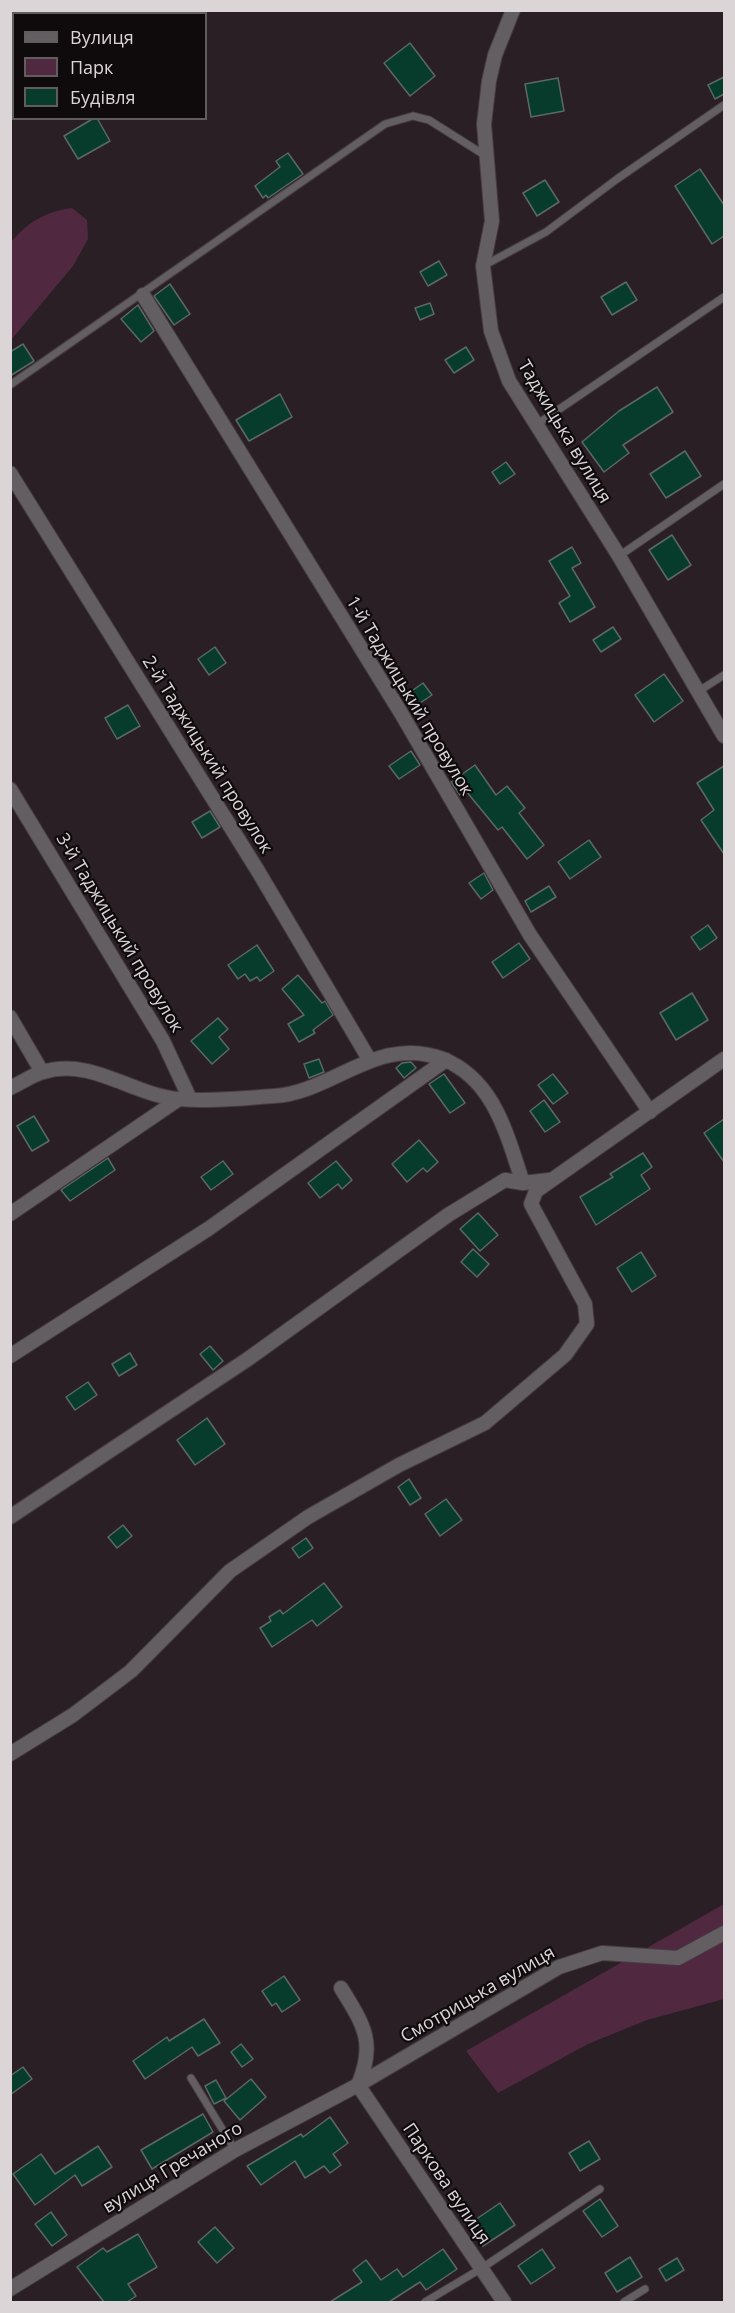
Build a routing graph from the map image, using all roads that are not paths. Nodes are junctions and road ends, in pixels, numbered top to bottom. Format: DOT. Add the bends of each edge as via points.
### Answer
graph roads {
  1 [pos="513,10"];
  2 [pos="724,105"];
  3 [pos="486,156"];
  4 [pos="483,266"];
  5 [pos="143,295"];
  6 [pos="724,297"];
  7 [pos="10,385"];
  8 [pos="536,425"];
  9 [pos="10,473"];
  10 [pos="724,484"];
  11 [pos="619,556"];
  12 [pos="724,675"];
  13 [pos="699,691"];
  14 [pos="724,736"];
  15 [pos="10,789"];
  16 [pos="10,1017"];
  17 [pos="369,1059"];
  18 [pos="724,1059"];
  19 [pos="446,1060"];
  20 [pos="42,1072"];
  21 [pos="10,1088"];
  22 [pos="184,1099"];
  23 [pos="650,1112"];
  24 [pos="551,1180"];
  25 [pos="523,1184"];
  26 [pos="10,1214"];
  27 [pos="10,1356"];
  28 [pos="10,1517"];
  29 [pos="10,1754"];
  30 [pos="724,1933"];
  31 [pos="340,1989"];
  32 [pos="191,2078"];
  33 [pos="358,2085"];
  34 [pos="235,2150"];
  35 [pos="600,2189"];
  36 [pos="482,2268"];
  37 [pos="10,2289"];
  38 [pos="645,2289"];
  39 [pos="425,2302"];
  40 [pos="504,2302"];
  41 [pos="624,2302"];
  1 -- 3 [label="street, Таджицька вулиця" via="489,81 484,124"];
  2 -- 4 [label="lane" via="546,232"];
  3 -- 4 [label="street, Таджицька вулиця" via="492,221"];
  3 -- 5 [label="lane" via="429,120 413,116 385,124"];
  4 -- 8 [label="street, Таджицька вулиця" via="491,331 509,381"];
  5 -- 7 [label="lane"];
  5 -- 23 [label="street, 1-й Таджицький провулок" via="401,713 530,935"];
  6 -- 8 [label="lane"];
  8 -- 11 [label="street, Таджицька вулиця"];
  9 -- 17 [label="street, 2-й Таджицький провулок" via="258,872"];
  10 -- 11 [label="lane"];
  11 -- 13 [label="street, Таджицька вулиця"];
  12 -- 13 [label="lane"];
  13 -- 14 [label="street, Таджицька вулиця"];
  15 -- 22 [label="street, 3-й Таджицький провулок" via="163,1041"];
  16 -- 20 [label="street"];
  17 -- 19 [label="street" via="404,1054"];
  17 -- 22 [label="street" via="278,1096"];
  18 -- 23 [label="street"];
  19 -- 25 [label="street" via="473,1076 500,1114"];
  19 -- 27 [label="street" via="208,1229"];
  20 -- 21 [label="street"];
  20 -- 22 [label="street" via="68,1067 91,1071"];
  22 -- 26 [label="street"];
  23 -- 24 [label="street"];
  24 -- 25 [label="street"];
  24 -- 29 [label="street" via="536,1191 531,1204 585,1304 587,1324 565,1355 485,1423 399,1465 308,1517 230,1571 131,1671"];
  25 -- 28 [label="street" via="505,1180 448,1215 249,1359"];
  30 -- 33 [label="street, Смотрицька вулиця" via="678,1958 602,1953 559,1967"];
  31 -- 33 [label="street" via="364,2031 367,2045 367,2062"];
  32 -- 34 [label="lane"];
  33 -- 34 [label="street, вулиця Гречаного"];
  33 -- 36 [label="street, Паркова вулиця"];
  34 -- 37 [label="street, вулиця Гречаного"];
  35 -- 36 [label="lane"];
  36 -- 39 [label="lane"];
  36 -- 40 [label="street, Паркова вулиця"];
  38 -- 41 [label="lane"];
}
